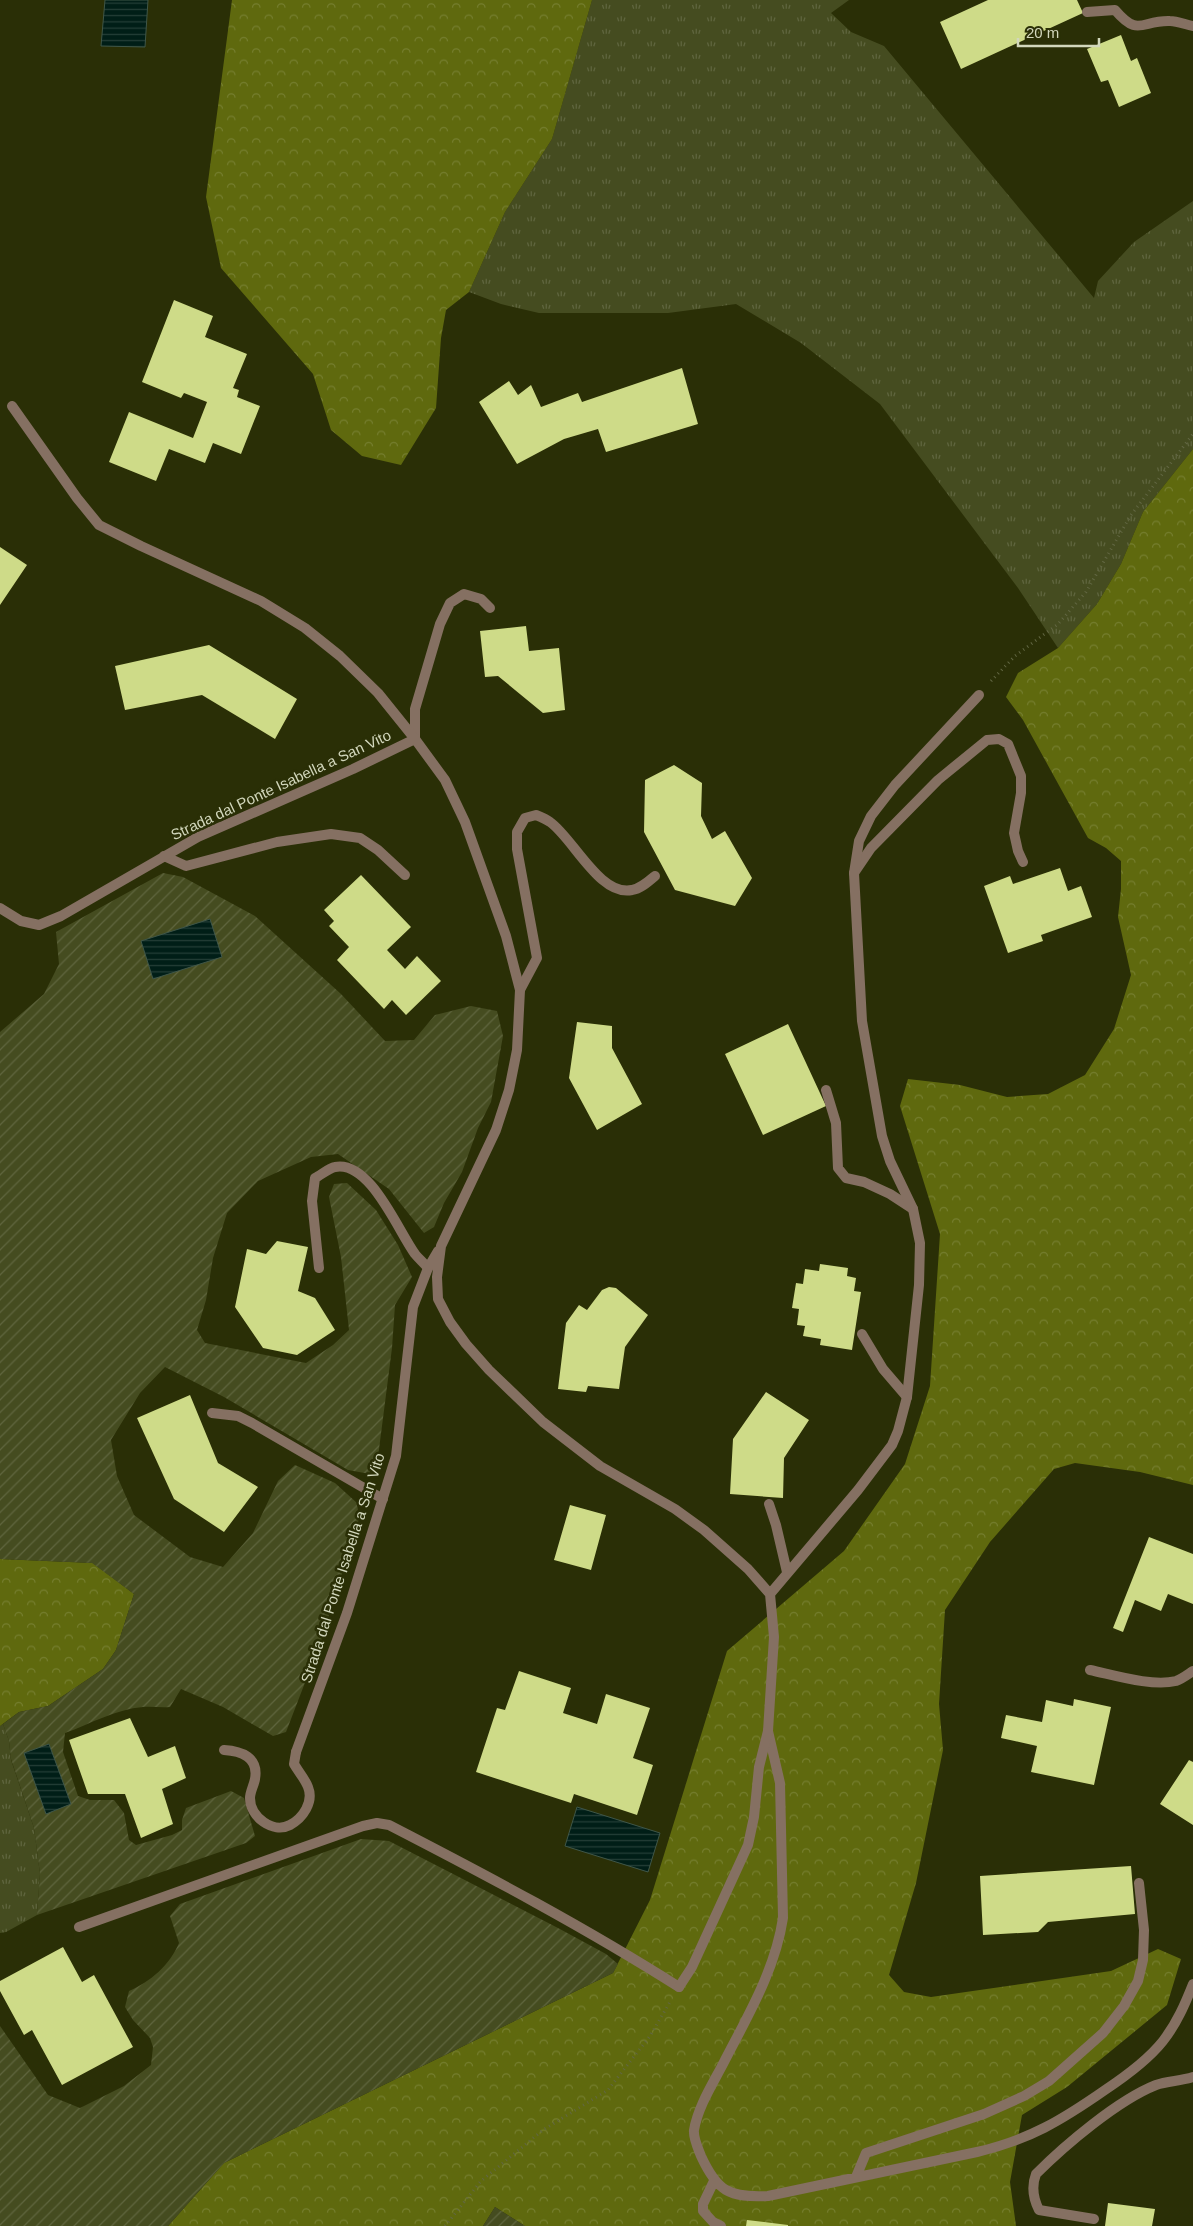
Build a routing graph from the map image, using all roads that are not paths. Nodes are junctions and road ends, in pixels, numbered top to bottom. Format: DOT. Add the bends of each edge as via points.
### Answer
graph roads {
  1 [pos="1087,12"];
  2 [pos="1193,26"];
  3 [pos="12,406"];
  4 [pos="490,608"];
  5 [pos="979,695"];
  6 [pos="415,739"];
  7 [pos="164,856"];
  8 [pos="1023,862"];
  9 [pos="854,873"];
  10 [pos="405,875"];
  11 [pos="655,876"];
  12 [pos="0,908"];
  13 [pos="520,990"];
  14 [pos="826,1090"];
  15 [pos="913,1208"];
  16 [pos="441,1246"];
  17 [pos="319,1268"];
  18 [pos="428,1268"];
  19 [pos="862,1334"];
  20 [pos="907,1397"];
  21 [pos="212,1413"];
  22 [pos="383,1499"];
  23 [pos="769,1504"];
  24 [pos="787,1572"];
  25 [pos="770,1594"];
  26 [pos="1090,1670"];
  27 [pos="1193,1671"];
  28 [pos="768,1731"];
  29 [pos="224,1750"];
  30 [pos="1139,1883"];
  31 [pos="79,1927"];
  32 [pos="1193,1984"];
  33 [pos="1193,2077"];
  34 [pos="856,2177"];
  35 [pos="714,2181"];
  36 [pos="1094,2219"];
  37 [pos="721,2226"];
  1 -- 2 [label="street" via="1115,10 1126,23 1138,27 1171,20"];
  3 -- 6 [label="street, Strada dal Ponte Isabella a San Vito" via="99,525 262,601 305,628 378,693"];
  4 -- 6 [label="street" via="481,599 464,594 450,603 440,624 415,709"];
  5 -- 9 [label="street" via="895,785 871,816 859,841"];
  6 -- 7 [label="street, Strada dal Ponte Isabella a San Vito" via="198,837"];
  6 -- 13 [label="street, Strada dal Ponte Isabella a San Vito" via="445,780 465,822 506,936"];
  7 -- 10 [label="street" via="186,866 277,842 331,834 360,838"];
  7 -- 12 [label="street, Strada dal Ponte Isabella a San Vito" via="61,916 39,925 21,921"];
  8 -- 9 [label="street" via="1014,834 1022,776 1008,744 999,739 986,740 938,780 871,848"];
  9 -- 15 [label="street" via="862,1021 882,1136 890,1161"];
  11 -- 13 [label="street" via="631,891 618,889 605,883 551,823 536,815 525,818 517,832 517,848 537,958"];
  13 -- 16 [label="street, Strada dal Ponte Isabella a San Vito" via="517,1050 509,1090 496,1130"];
  14 -- 15 [label="street" via="836,1123 838,1168 846,1178 864,1182"];
  15 -- 20 [label="street" via="920,1243 919,1285"];
  16 -- 18 [label="street, Strada dal Ponte Isabella a San Vito"];
  16 -- 25 [label="street, Strada dal Ponte Isabella a San Vito" via="438,1299 460,1336 488,1370 543,1422 600,1466 675,1509 704,1530 748,1569"];
  17 -- 18 [label="street" via="312,1200 315,1178 334,1166 349,1167 367,1181"];
  18 -- 22 [label="street, Strada dal Ponte Isabella a San Vito" via="413,1307 396,1456"];
  19 -- 20 [label="street" via="882,1369"];
  20 -- 24 [label="street" via="892,1445"];
  21 -- 22 [label="street" via="238,1416 252,1423"];
  22 -- 29 [label="street, Strada dal Ponte Isabella a San Vito" via="347,1613 296,1752 294,1764 308,1787 309,1804 299,1820 283,1828 266,1825 256,1814 250,1798 256,1776 252,1761 240,1751"];
  23 -- 24 [label="street"];
  24 -- 25 [label="street"];
  25 -- 28 [label="street" via="774,1637"];
  26 -- 27 [label="street" via="1138,1680 1169,1682"];
  28 -- 31 [label="street" via="759,1767 748,1845 692,1967 679,1987 632,1957 389,1825 363,1826"];
  28 -- 35 [label="street" via="780,1783 784,1918 771,1966 698,2117 694,2133"];
  30 -- 34 [label="street" via="1144,1930 1143,1960 1138,1981 1103,2033 1049,2081 1024,2096 984,2114 866,2153"];
  32 -- 34 [label="street" via="1185,2006 1162,2042 1130,2073 1069,2116 1008,2145"];
  33 -- 36 [label="street" via="1157,2085 1134,2095 1036,2174 1033,2198 1039,2210"];
  34 -- 35 [label="street" via="755,2197 737,2194"];
  35 -- 37 [label="street" via="703,2211"];
}
